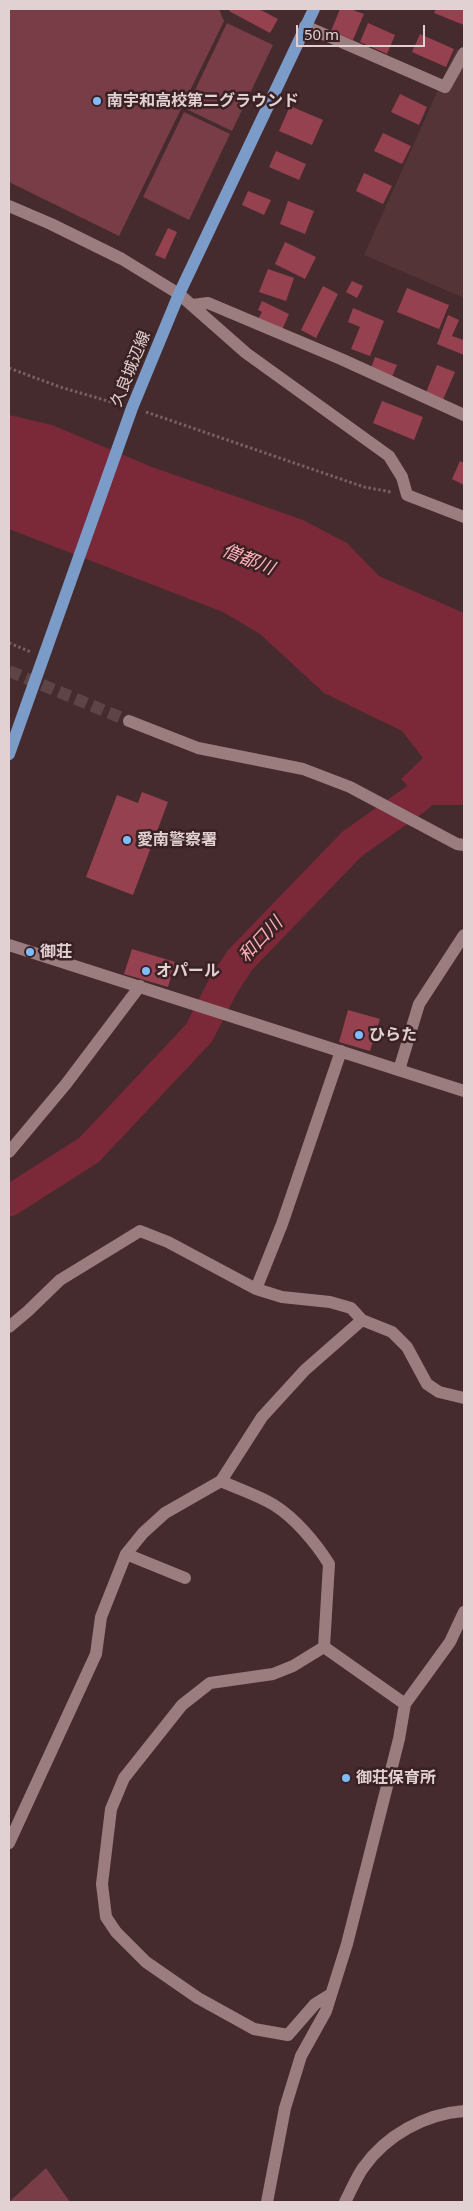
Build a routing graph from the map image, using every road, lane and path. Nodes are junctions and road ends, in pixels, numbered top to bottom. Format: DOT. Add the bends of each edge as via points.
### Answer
graph roads {
  1 [pos="314,9"];
  2 [pos="305,26"];
  3 [pos="464,52"];
  4 [pos="9,206"];
  5 [pos="180,294"];
  6 [pos="193,305"];
  7 [pos="9,368"];
  8 [pos="132,408"];
  9 [pos="464,415"];
  10 [pos="407,495"];
  11 [pos="464,517"];
  12 [pos="9,644"];
  13 [pos="44,657"];
  14 [pos="129,721"];
  15 [pos="9,754"];
  16 [pos="464,845"];
  17 [pos="464,935"];
  18 [pos="9,945"];
  19 [pos="140,986"];
  20 [pos="341,1051"];
  21 [pos="399,1070"];
  22 [pos="464,1091"];
  23 [pos="9,1152"];
  24 [pos="256,1289"];
  25 [pos="362,1320"];
  26 [pos="9,1326"];
  27 [pos="464,1398"];
  28 [pos="221,1481"];
  29 [pos="126,1554"];
  30 [pos="185,1578"];
  31 [pos="464,1612"];
  32 [pos="324,1647"];
  33 [pos="405,1704"];
  34 [pos="9,1843"];
  35 [pos="331,1994"];
  36 [pos="464,2111"];
  37 [pos="267,2202"];
  38 [pos="346,2202"];
  1 -- 2 [label="main road, 久良城辺線"];
  2 -- 3 [label="street" via="445,87"];
  2 -- 5 [label="main road, 久良城辺線"];
  4 -- 5 [label="street" via="122,259"];
  5 -- 6 [label="street"];
  5 -- 8 [label="main road, 久良城辺線"];
  6 -- 9 [label="street" via="208,303"];
  6 -- 10 [label="street" via="246,353 389,456 402,477"];
  7 -- 8 [label="path" via="60,388"];
  8 -- 10 [label="path" via="364,487"];
  8 -- 13 [label="main road, 久良城辺線"];
  10 -- 11 [label="street"];
  12 -- 13 [label="path"];
  13 -- 15 [label="main road, 久良城辺線"];
  14 -- 16 [label="street" via="198,748 303,769 350,787"];
  17 -- 21 [label="street" via="419,1004"];
  18 -- 19 [label="street"];
  19 -- 20 [label="street"];
  19 -- 23 [label="street" via="66,1084"];
  20 -- 21 [label="street"];
  20 -- 24 [label="street" via="282,1224"];
  21 -- 22 [label="street"];
  24 -- 25 [label="street" via="282,1297 330,1302 351,1308"];
  24 -- 26 [label="street" via="168,1242 140,1231 60,1280"];
  25 -- 27 [label="street" via="392,1332 407,1347 427,1384 439,1392"];
  25 -- 28 [label="street" via="305,1370 262,1417"];
  28 -- 29 [label="street" via="165,1513 142,1533"];
  28 -- 32 [label="street" via="274,1505 292,1520 330,1564"];
  29 -- 30 [label="street"];
  29 -- 34 [label="street" via="101,1617 96,1654"];
  31 -- 33 [label="street" via="450,1642"];
  32 -- 33 [label="street"];
  32 -- 35 [label="street" via="274,1674 210,1683 182,1705 124,1778 111,1809 102,1884 106,1917 146,1962 198,1998 254,2029 288,2035 315,2004"];
  33 -- 35 [label="street" via="347,1944"];
  35 -- 37 [label="street" via="326,2011 301,2056 287,2099"];
  36 -- 38 [label="street" via="446,2112 418,2122 385,2144 363,2168"];
}
